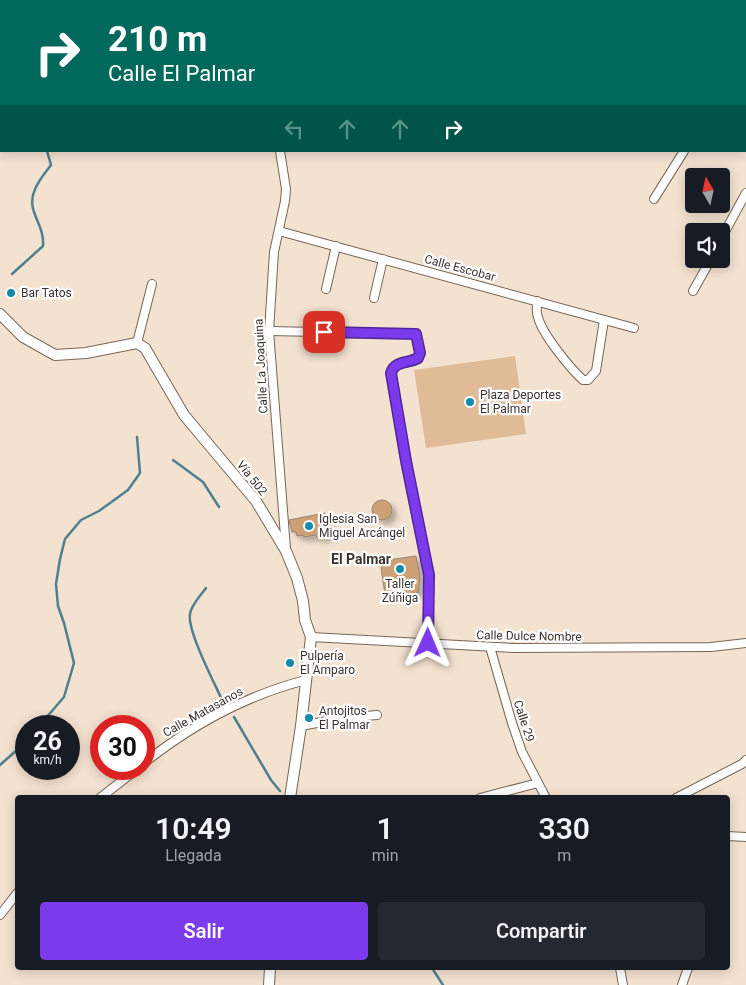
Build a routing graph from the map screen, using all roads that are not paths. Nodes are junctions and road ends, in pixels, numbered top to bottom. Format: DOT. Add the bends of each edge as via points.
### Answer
graph roads {
  1 [pos="280,152"];
  2 [pos="683,152"];
  3 [pos="746,193"];
  4 [pos="654,199"];
  5 [pos="730,223"];
  6 [pos="279,231"];
  7 [pos="336,246"];
  8 [pos="383,259"];
  9 [pos="706,268"];
  10 [pos="152,284"];
  11 [pos="326,289"];
  12 [pos="693,291"];
  13 [pos="374,298"];
  14 [pos="537,301"];
  15 [pos="0,314"];
  16 [pos="604,320"];
  17 [pos="634,328"];
  18 [pos="269,331"];
  19 [pos="137,343"];
  20 [pos="286,551"];
  21 [pos="311,637"];
  22 [pos="428,643"];
  23 [pos="746,643"];
  24 [pos="490,648"];
  25 [pos="306,680"];
  26 [pos="376,715"];
  27 [pos="302,726"];
  28 [pos="155,754"];
  29 [pos="746,760"];
  30 [pos="123,780"];
  31 [pos="538,783"];
  32 [pos="104,795"];
  33 [pos="290,795"];
  34 [pos="492,795"];
  35 [pos="544,795"];
  36 [pos="680,795"];
  37 [pos="730,836"];
  38 [pos="746,837"];
  39 [pos="15,896"];
  40 [pos="0,915"];
  41 [pos="270,970"];
  42 [pos="620,970"];
  43 [pos="687,970"];
  44 [pos="270,985"];
  45 [pos="623,985"];
  46 [pos="682,985"];
  1 -- 6 [label="street, Calle La Joaquina" via="286,188"];
  2 -- 4 [label="street"];
  3 -- 5 [label="street"];
  6 -- 7 [label="street, Calle Escobar"];
  6 -- 18 [label="street, Calle La Joaquina" via="272,268"];
  7 -- 8 [label="street, Calle Escobar"];
  7 -- 11 [label="street"];
  8 -- 13 [label="street"];
  8 -- 14 [label="street, Calle Escobar"];
  9 -- 12 [label="street"];
  10 -- 19 [label="street"];
  14 -- 16 [label="street, Calle Escobar"];
  14 -- 16 [label="street" via="538,318 547,334 583,380 588,380 596,371"];
  15 -- 19 [label="street" via="23,336 55,355 86,353"];
  16 -- 17 [label="street, Calle Escobar"];
  18 -- 20 [label="street, Calle La Joaquina"];
  18 -- 22 [label="street" via="416,334 418,358 398,363 391,373 429,575"];
  19 -- 20 [label="street, Vía 502" via="145,348 184,415 256,502"];
  20 -- 21 [label="street, Vía 502" via="297,578"];
  21 -- 22 [label="street, Calle Dulce Nombre"];
  21 -- 25 [label="street, Vía 502"];
  22 -- 24 [label="street, Calle Dulce Nombre"];
  23 -- 24 [label="street, Calle Dulce Nombre" via="711,647"];
  24 -- 31 [label="street, Calle 29" via="514,730"];
  25 -- 27 [label="street, Vía 502"];
  25 -- 28 [label="street, Calle Matasanos" via="258,695 209,720"];
  26 -- 27 [label="street"];
  27 -- 33 [label="street, Vía 502"];
  29 -- 36 [label="street"];
  30 -- 32 [label="street"];
  31 -- 34 [label="street"];
  31 -- 35 [label="street, Calle 29"];
  37 -- 38 [label="street"];
  39 -- 40 [label="street"];
  41 -- 44 [label="street"];
  42 -- 45 [label="street"];
  43 -- 46 [label="street"];
}
